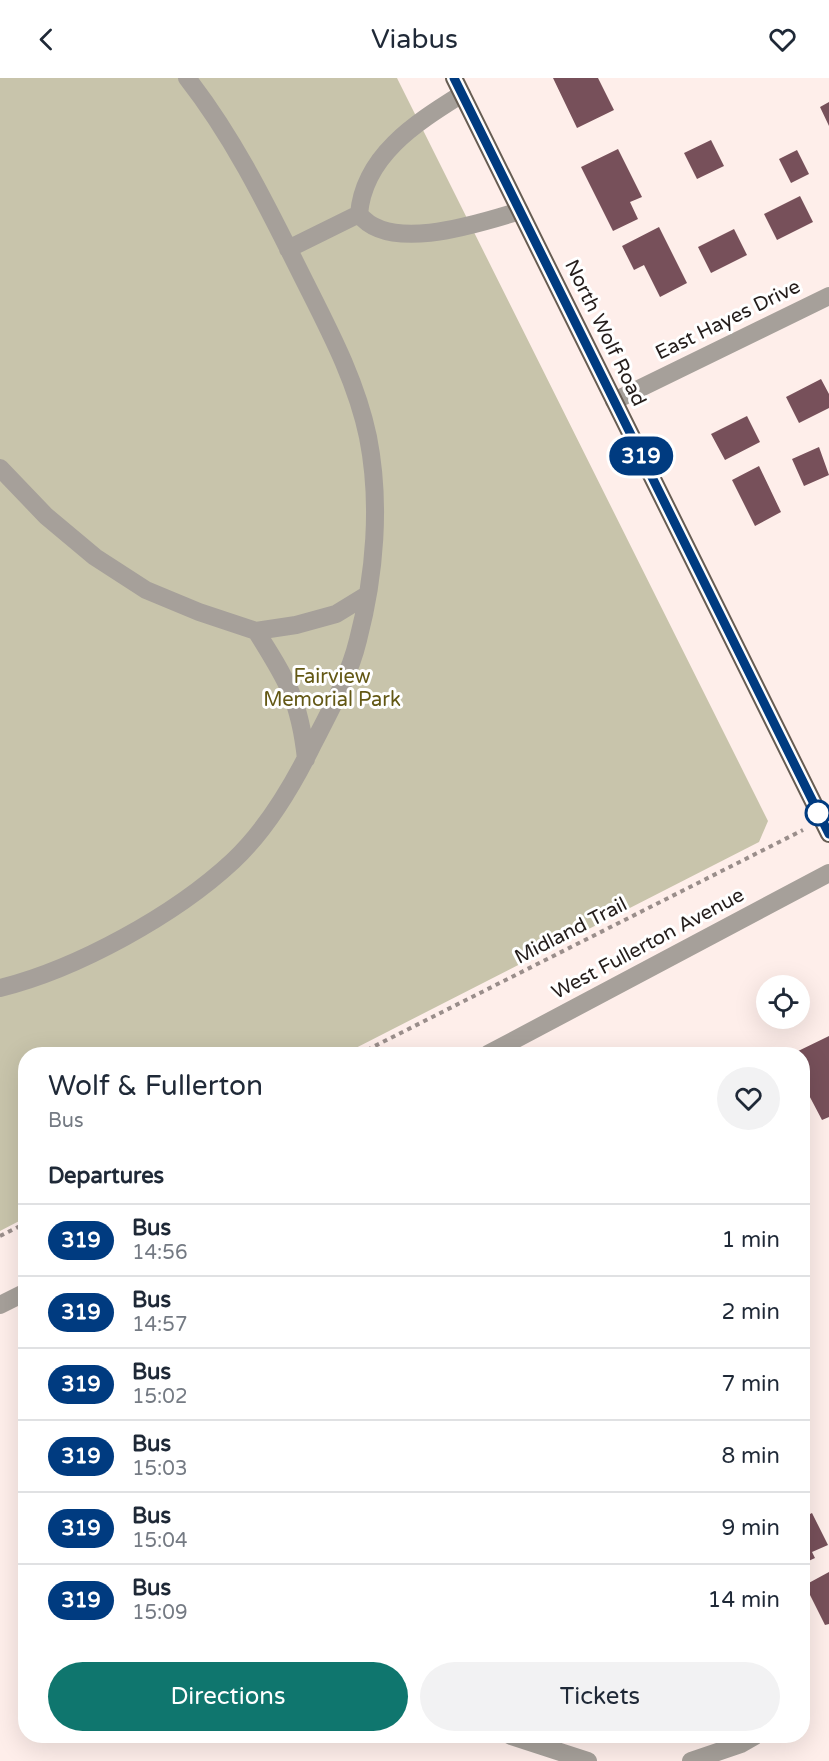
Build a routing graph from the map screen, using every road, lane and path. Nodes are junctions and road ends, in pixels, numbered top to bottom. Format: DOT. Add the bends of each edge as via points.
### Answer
graph roads {
  1 [pos="186,78"];
  2 [pos="458,86"];
  3 [pos="520,211"];
  4 [pos="359,214"];
  5 [pos="288,249"];
  6 [pos="829,296"];
  7 [pos="614,401"];
  8 [pos="0,468"];
  9 [pos="367,595"];
  10 [pos="256,631"];
  11 [pos="306,759"];
  12 [pos="796,834"];
  13 [pos="829,834"];
  14 [pos="829,873"];
  15 [pos="0,988"];
  16 [pos="373,1047"];
  17 [pos="501,1047"];
  18 [pos="18,1227"];
  19 [pos="0,1236"];
  20 [pos="18,1296"];
  21 [pos="0,1305"];
  22 [pos="533,1743"];
  23 [pos="743,1743"];
  24 [pos="588,1761"];
  25 [pos="691,1761"];
  1 -- 5 [label="street" via="254,179"];
  2 -- 3 [label="main road, North Wolf Road"];
  2 -- 4 [label="street" via="385,152 366,181"];
  3 -- 4 [label="street" via="456,230 427,232 374,228"];
  3 -- 7 [label="main road, North Wolf Road"];
  4 -- 5 [label="street"];
  5 -- 9 [label="street" via="348,372 368,437 374,550"];
  6 -- 7 [label="street, East Hayes Drive"];
  7 -- 13 [label="main road, North Wolf Road"];
  8 -- 10 [label="street" via="46,516 95,557 146,590"];
  9 -- 10 [label="street" via="336,614"];
  9 -- 11 [label="street" via="358,641 340,692"];
  10 -- 11 [label="street" via="288,681 302,723"];
  11 -- 15 [label="street" via="268,820 233,860 182,901 118,940 64,966"];
  12 -- 16 [label="path, Midland Trail"];
  14 -- 17 [label="street, West Fullerton Avenue"];
  18 -- 19 [label="path"];
  20 -- 21 [label="street"];
  22 -- 24 [label="street"];
  23 -- 25 [label="street"];
}
